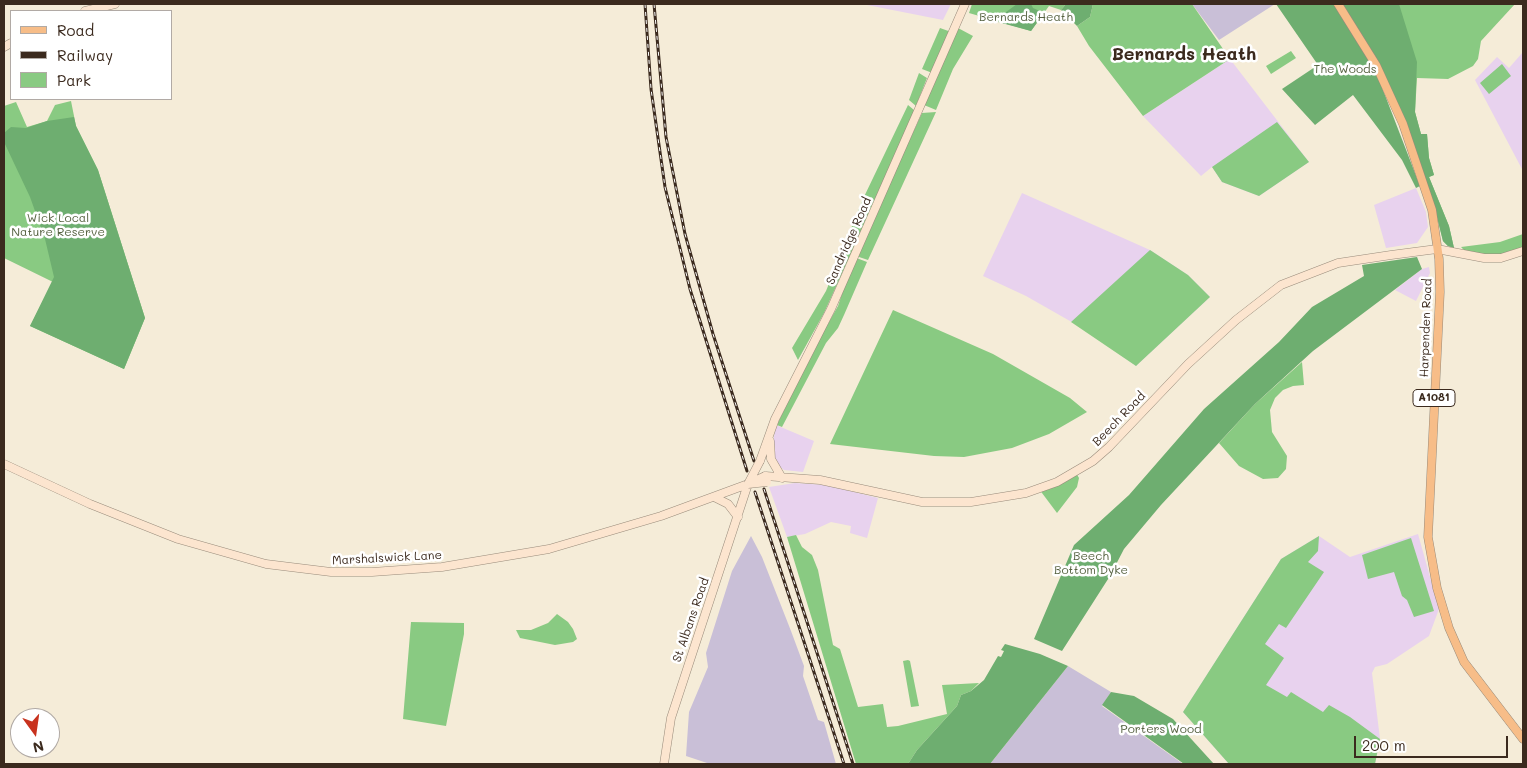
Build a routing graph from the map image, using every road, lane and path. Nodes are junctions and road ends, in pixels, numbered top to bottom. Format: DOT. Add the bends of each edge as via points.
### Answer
graph roads {
  1 [pos="115,4"];
  2 [pos="965,4"];
  3 [pos="1338,4"];
  4 [pos="90,10"];
  5 [pos="1438,249"];
  6 [pos="1523,251"];
  7 [pos="770,435"];
  8 [pos="4,464"];
  9 [pos="782,478"];
  10 [pos="746,487"];
  11 [pos="716,498"];
  12 [pos="738,517"];
  13 [pos="1523,739"];
  14 [pos="664,764"];
  1 -- 4 [label="street"];
  2 -- 7 [label="street, Sandridge Road" via="835,301"];
  3 -- 5 [label="main road, Harpenden Road / A1081" via="1376,65 1403,124 1432,210"];
  5 -- 6 [label="street, Beech Road" via="1493,258"];
  5 -- 9 [label="street, Beech Road" via="1338,263 1281,285 1188,364 1109,448 1075,471 1039,489 993,500 947,503 899,499 820,480"];
  5 -- 13 [label="main road, Harpenden Road / A1081" via="1440,292 1428,548 1441,603 1456,645 1479,683"];
  7 -- 9 [label="street" via="771,459"];
  7 -- 10 [label="street, Sandridge Road, bridge"];
  8 -- 11 [label="street, Marshalswick Lane" via="178,540 266,564 332,572 442,567 549,549"];
  9 -- 10 [label="street, Beech Road, bridge" via="766,479"];
  10 -- 11 [label="street, Marshalswick Lane"];
  10 -- 12 [label="street, St Albans Road"];
  11 -- 12 [label="street" via="728,504"];
  12 -- 14 [label="street, St Albans Road" via="674,709"];
}
